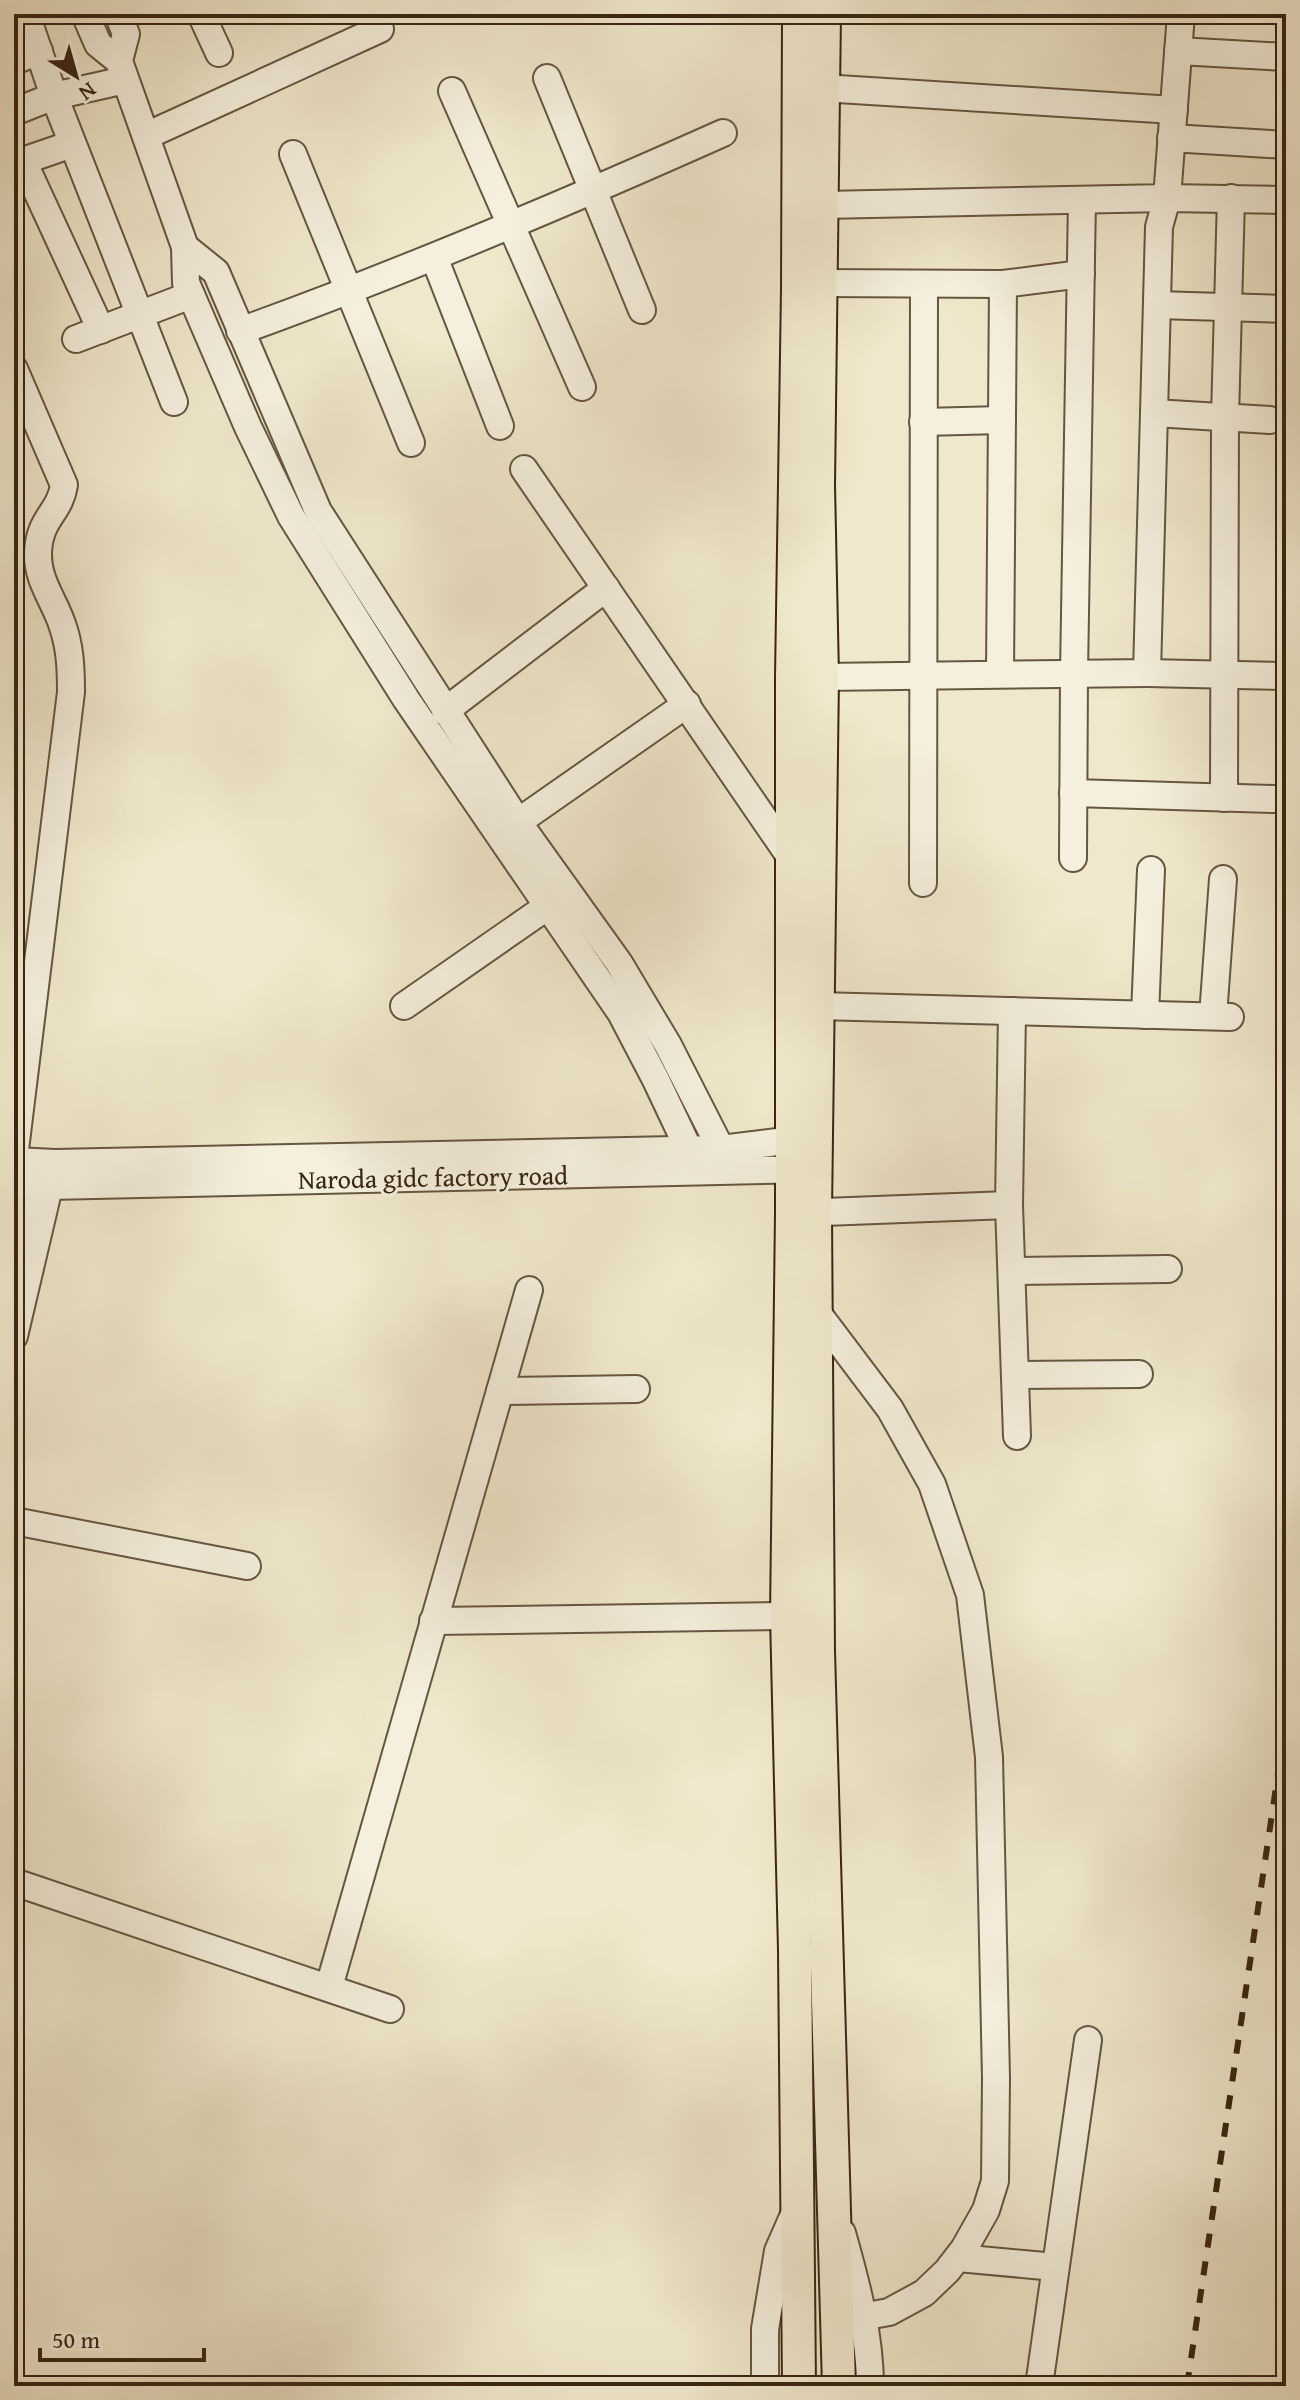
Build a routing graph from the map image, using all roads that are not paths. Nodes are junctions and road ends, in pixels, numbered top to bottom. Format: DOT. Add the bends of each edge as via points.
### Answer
graph roads {
  1 [pos="26,14"];
  2 [pos="85,14"];
  3 [pos="118,14"];
  4 [pos="201,14"];
  5 [pos="799,14"];
  6 [pos="824,14"];
  7 [pos="1181,14"];
  8 [pos="380,29"];
  9 [pos="39,51"];
  10 [pos="1178,51"];
  11 [pos="219,53"];
  12 [pos="1286,57"];
  13 [pos="14,61"];
  14 [pos="122,70"];
  15 [pos="547,78"];
  16 [pos="822,88"];
  17 [pos="452,91"];
  18 [pos="54,96"];
  19 [pos="1174,110"];
  20 [pos="14,112"];
  21 [pos="723,133"];
  22 [pos="146,136"];
  23 [pos="1171,138"];
  24 [pos="72,144"];
  25 [pos="1286,145"];
  26 [pos="293,154"];
  27 [pos="19,163"];
  28 [pos="592,191"];
  29 [pos="1167,198"];
  30 [pos="1231,198"];
  31 [pos="1082,200"];
  32 [pos="1286,200"];
  33 [pos="823,205"];
  34 [pos="512,226"];
  35 [pos="185,247"];
  36 [pos="434,257"];
  37 [pos="1081,274"];
  38 [pos="820,283"];
  39 [pos="924,284"];
  40 [pos="1003,284"];
  41 [pos="349,291"];
  42 [pos="191,295"];
  43 [pos="1157,305"];
  44 [pos="1226,309"];
  45 [pos="1286,309"];
  46 [pos="642,310"];
  47 [pos="140,316"];
  48 [pos="240,331"];
  49 [pos="14,369"];
  50 [pos="582,387"];
  51 [pos="174,402"];
  52 [pos="1154,413"];
  53 [pos="1225,417"];
  54 [pos="1002,420"];
  55 [pos="1270,420"];
  56 [pos="923,422"];
  57 [pos="500,426"];
  58 [pos="411,443"];
  59 [pos="524,469"];
  60 [pos="606,588"];
  61 [pos="1074,673"];
  62 [pos="1147,673"];
  63 [pos="1000,674"];
  64 [pos="924,675"];
  65 [pos="1226,675"];
  66 [pos="1286,676"];
  67 [pos="822,677"];
  68 [pos="687,704"];
  69 [pos="445,711"];
  70 [pos="1073,793"];
  71 [pos="1224,798"];
  72 [pos="1274,799"];
  73 [pos="518,822"];
  74 [pos="791,858"];
  75 [pos="1073,858"];
  76 [pos="1151,870"];
  77 [pos="1223,879"];
  78 [pos="923,883"];
  79 [pos="548,906"];
  80 [pos="404,1006"];
  81 [pos="818,1006"];
  82 [pos="1012,1011"];
  83 [pos="1145,1015"];
  84 [pos="803,1154"];
  85 [pos="695,1160"];
  86 [pos="725,1160"];
  87 [pos="29,1171"];
  88 [pos="1009,1205"];
  89 [pos="804,1212"];
  90 [pos="14,1238"];
  91 [pos="1168,1269"];
  92 [pos="1012,1271"];
  93 [pos="529,1290"];
  94 [pos="816,1311"];
  95 [pos="14,1336"];
  96 [pos="1139,1374"];
  97 [pos="1015,1375"];
  98 [pos="636,1389"];
  99 [pos="500,1391"];
  100 [pos="1017,1436"];
  101 [pos="14,1521"];
  102 [pos="247,1566"];
  103 [pos="787,1616"];
  104 [pos="433,1621"];
  105 [pos="14,1882"];
  106 [pos="329,1987"];
  107 [pos="390,2009"];
  108 [pos="1088,2040"];
  109 [pos="798,2206"];
  110 [pos="958,2258"];
  111 [pos="1055,2267"];
  112 [pos="850,2327"];
  113 [pos="765,2386"];
  114 [pos="799,2386"];
  115 [pos="839,2386"];
  116 [pos="870,2386"];
  117 [pos="1039,2386"];
  1 -- 9 [label="street"];
  2 -- 14 [label="street" via="98,44"];
  3 -- 14 [label="street" via="126,34"];
  4 -- 11 [label="street"];
  5 -- 74 [label="main road"];
  6 -- 16 [label="main road"];
  7 -- 10 [label="street"];
  8 -- 22 [label="street"];
  9 -- 13 [label="street"];
  9 -- 18 [label="street"];
  10 -- 12 [label="street"];
  10 -- 19 [label="street"];
  14 -- 18 [label="street"];
  14 -- 22 [label="street"];
  15 -- 28 [label="street"];
  16 -- 19 [label="street"];
  16 -- 33 [label="main road"];
  17 -- 34 [label="street"];
  18 -- 20 [label="street"];
  18 -- 24 [label="street"];
  19 -- 23 [label="street"];
  21 -- 28 [label="street"];
  22 -- 35 [label="street"];
  23 -- 25 [label="street"];
  23 -- 29 [label="street"];
  24 -- 27 [label="street"];
  24 -- 47 [label="street"];
  26 -- 41 [label="street"];
  27 -- 47 [label="street" via="88,334"];
  28 -- 34 [label="street"];
  28 -- 46 [label="street"];
  29 -- 30 [label="street"];
  29 -- 31 [label="street"];
  29 -- 43 [label="street" via="1159,227"];
  30 -- 32 [label="street"];
  30 -- 44 [label="street"];
  31 -- 33 [label="street"];
  31 -- 37 [label="street"];
  33 -- 38 [label="main road"];
  34 -- 36 [label="street"];
  34 -- 50 [label="street"];
  35 -- 42 [label="street"];
  35 -- 48 [label="street" via="216,272"];
  36 -- 41 [label="street"];
  36 -- 57 [label="street"];
  37 -- 40 [label="street"];
  37 -- 61 [label="street"];
  38 -- 39 [label="street"];
  38 -- 67 [label="main road"];
  39 -- 40 [label="street"];
  39 -- 56 [label="street"];
  40 -- 54 [label="street"];
  41 -- 48 [label="street"];
  41 -- 58 [label="street"];
  42 -- 47 [label="street"];
  42 -- 79 [label="street" via="291,516 406,699"];
  43 -- 44 [label="street"];
  43 -- 52 [label="street"];
  44 -- 45 [label="street"];
  44 -- 53 [label="street"];
  47 -- 51 [label="street"];
  48 -- 69 [label="street" via="318,511"];
  49 -- 87 [label="street" via="64,485 41,528 38,558 71,659"];
  52 -- 53 [label="street"];
  52 -- 62 [label="street"];
  53 -- 55 [label="street"];
  53 -- 65 [label="street"];
  54 -- 56 [label="street"];
  54 -- 63 [label="street"];
  56 -- 64 [label="street"];
  59 -- 60 [label="street"];
  60 -- 68 [label="street"];
  60 -- 69 [label="street"];
  61 -- 62 [label="street"];
  61 -- 63 [label="street"];
  61 -- 70 [label="street"];
  62 -- 65 [label="street"];
  63 -- 64 [label="street"];
  64 -- 67 [label="street"];
  64 -- 78 [label="street"];
  65 -- 66 [label="street"];
  65 -- 71 [label="street"];
  67 -- 81 [label="main road"];
  68 -- 73 [label="street"];
  68 -- 74 [label="street"];
  69 -- 73 [label="street"];
  70 -- 71 [label="street"];
  70 -- 75 [label="street"];
  71 -- 72 [label="street"];
  73 -- 86 [label="street" via="644,1003"];
  74 -- 84 [label="main road"];
  76 -- 83 [label="street"];
  77 -- 83 [label="street" via="1221,1017"];
  79 -- 80 [label="street"];
  79 -- 85 [label="street" via="621,1013"];
  81 -- 82 [label="street"];
  81 -- 84 [label="main road"];
  82 -- 83 [label="street"];
  82 -- 88 [label="street"];
  84 -- 86 [label="street, Naroda gidc factory road"];
  84 -- 89 [label="main road"];
  85 -- 86 [label="street, Naroda gidc factory road"];
  85 -- 87 [label="street, Naroda gidc factory road"];
  87 -- 90 [label="street"];
  87 -- 95 [label="street"];
  88 -- 89 [label="street"];
  88 -- 92 [label="street"];
  89 -- 94 [label="main road"];
  89 -- 103 [label="main road"];
  91 -- 92 [label="street"];
  92 -- 97 [label="street"];
  93 -- 99 [label="street"];
  94 -- 110 [label="street" via="890,1409 932,1484 970,1595 989,1757 995,2181 986,2210"];
  94 -- 112 [label="main road" via="818,1651 835,2206"];
  96 -- 97 [label="street"];
  97 -- 100 [label="street"];
  98 -- 99 [label="street"];
  99 -- 104 [label="street"];
  101 -- 102 [label="street"];
  103 -- 104 [label="street"];
  103 -- 109 [label="main road"];
  104 -- 106 [label="street"];
  105 -- 106 [label="street"];
  106 -- 107 [label="street"];
  108 -- 111 [label="street"];
  109 -- 113 [label="street" via="778,2251 765,2329"];
  109 -- 114 [label="main road"];
  110 -- 111 [label="street"];
  110 -- 112 [label="street" via="924,2293"];
  111 -- 117 [label="street"];
  112 -- 115 [label="main road"];
  112 -- 116 [label="street" via="870,2367"];
}
